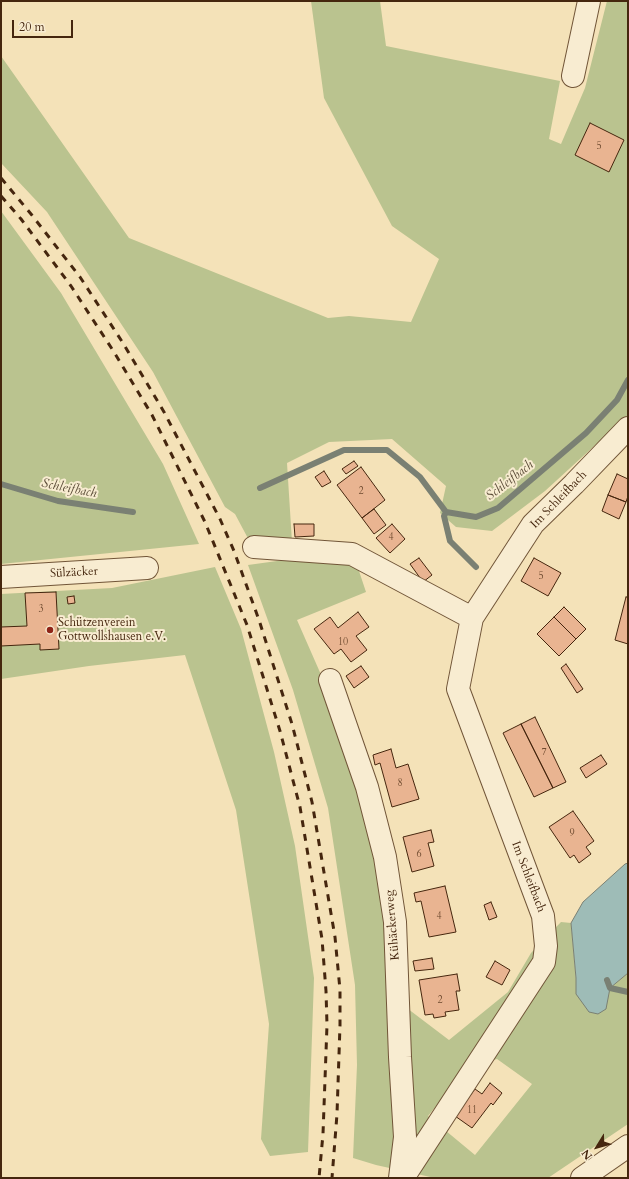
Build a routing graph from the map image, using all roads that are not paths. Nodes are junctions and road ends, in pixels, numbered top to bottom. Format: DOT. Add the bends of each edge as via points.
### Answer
graph roads {
  1 [pos="589,1"];
  2 [pos="573,76"];
  3 [pos="628,428"];
  4 [pos="254,548"];
  5 [pos="147,568"];
  6 [pos="1,577"];
  7 [pos="472,618"];
  8 [pos="330,680"];
  9 [pos="628,1146"];
  10 [pos="400,1178"];
  11 [pos="403,1178"];
  12 [pos="582,1178"];
  1 -- 2 [label="street"];
  3 -- 7 [label="street, Im Schleifbach" via="533,524"];
  4 -- 7 [label="street" via="352,554"];
  5 -- 6 [label="street, Sülzäcker"];
  7 -- 11 [label="street, Im Schleifbach" via="458,689 543,916 546,946 544,962"];
  8 -- 10 [label="street, Kühäckerweg" via="368,787 385,856 395,922 405,1137"];
  9 -- 12 [label="street"];
}
